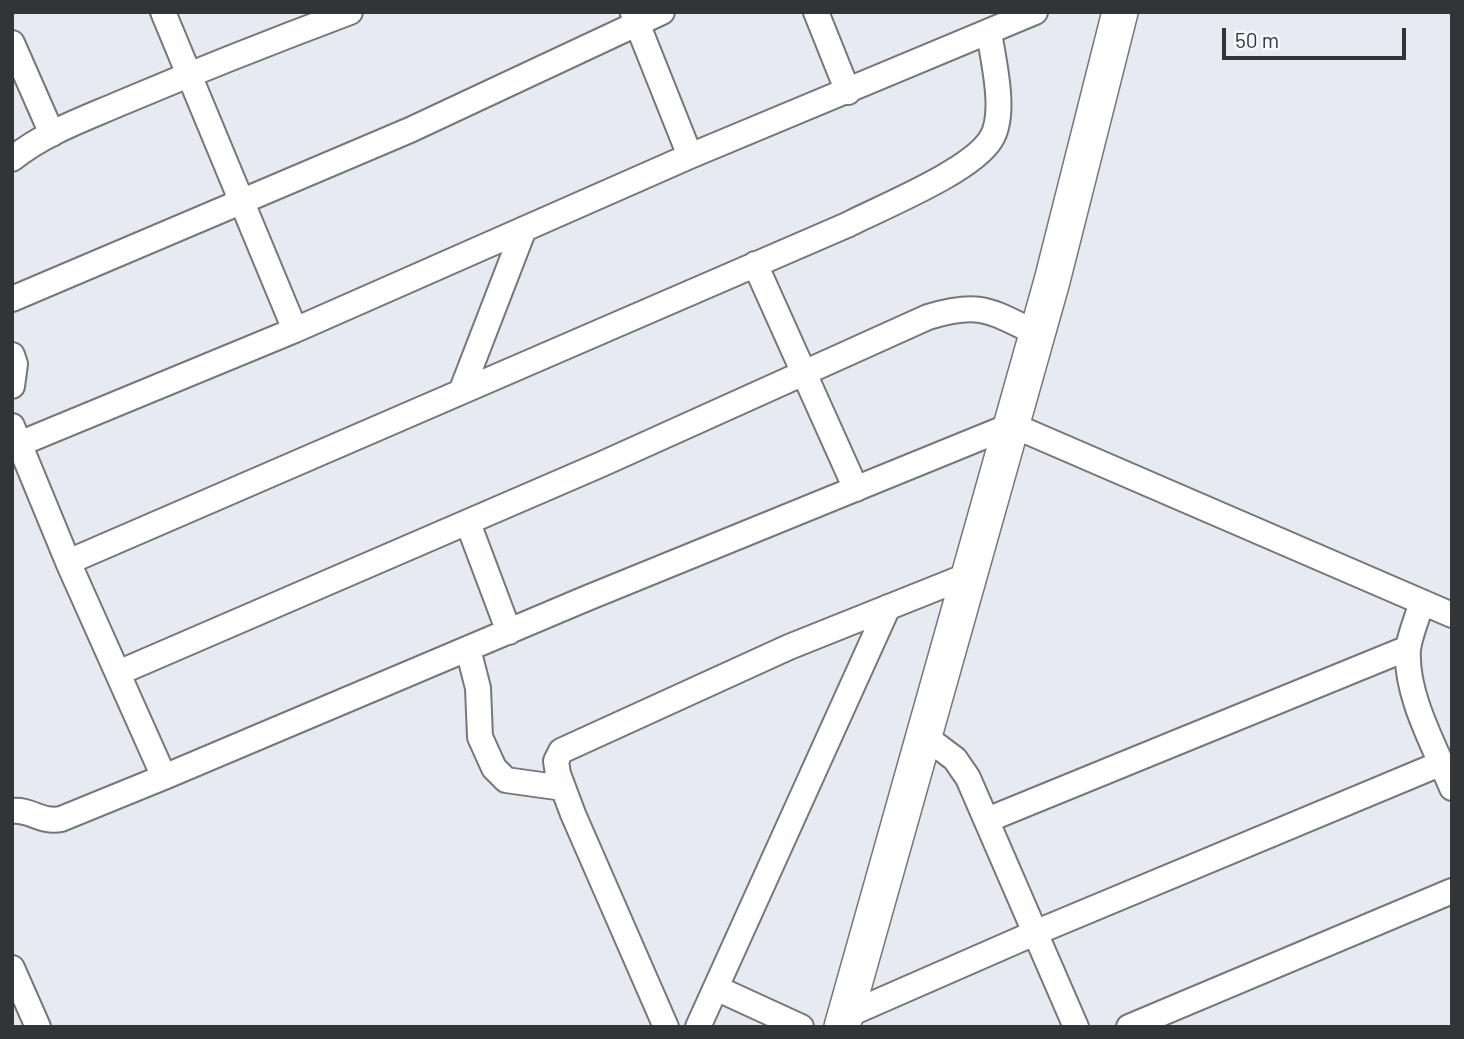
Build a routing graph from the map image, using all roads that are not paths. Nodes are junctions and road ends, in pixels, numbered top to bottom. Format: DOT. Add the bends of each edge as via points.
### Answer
graph roads {
  1 [pos="163,12"];
  2 [pos="350,12"];
  3 [pos="662,12"];
  4 [pos="816,12"];
  5 [pos="1035,12"];
  6 [pos="1120,12"];
  7 [pos="636,19"];
  8 [pos="989,32"];
  9 [pos="12,43"];
  10 [pos="189,74"];
  11 [pos="848,92"];
  12 [pos="52,134"];
  13 [pos="690,156"];
  14 [pos="12,159"];
  15 [pos="242,200"];
  16 [pos="524,229"];
  17 [pos="755,264"];
  18 [pos="12,299"];
  19 [pos="295,330"];
  20 [pos="1038,334"];
  21 [pos="12,355"];
  22 [pos="803,372"];
  23 [pos="12,386"];
  24 [pos="461,392"];
  25 [pos="1012,425"];
  26 [pos="15,435"];
  27 [pos="856,489"];
  28 [pos="468,523"];
  29 [pos="68,562"];
  30 [pos="969,575"];
  31 [pos="1422,602"];
  32 [pos="888,607"];
  33 [pos="1452,615"];
  34 [pos="509,632"];
  35 [pos="1408,648"];
  36 [pos="468,649"];
  37 [pos="118,673"];
  38 [pos="923,735"];
  39 [pos="1442,763"];
  40 [pos="164,778"];
  41 [pos="563,788"];
  42 [pos="1452,788"];
  43 [pos="12,811"];
  44 [pos="987,820"];
  45 [pos="1452,891"];
  46 [pos="1037,932"];
  47 [pos="12,968"];
  48 [pos="716,988"];
  49 [pos="18,996"];
  50 [pos="844,1022"];
  51 [pos="38,1027"];
  52 [pos="666,1027"];
  53 [pos="698,1027"];
  54 [pos="801,1027"];
  55 [pos="1076,1027"];
  56 [pos="1129,1027"];
  1 -- 10 [label="street"];
  2 -- 10 [label="street"];
  3 -- 7 [label="street"];
  4 -- 11 [label="street"];
  5 -- 8 [label="street"];
  6 -- 20 [label="street"];
  7 -- 13 [label="street"];
  7 -- 15 [label="street" via="410,130"];
  8 -- 11 [label="street"];
  8 -- 17 [label="street" via="999,98 992,138 971,159 847,225"];
  9 -- 12 [label="street"];
  10 -- 12 [label="street"];
  10 -- 15 [label="street"];
  11 -- 13 [label="street"];
  12 -- 14 [label="street"];
  13 -- 16 [label="street"];
  15 -- 18 [label="street"];
  15 -- 19 [label="street"];
  16 -- 19 [label="street"];
  16 -- 24 [label="street"];
  17 -- 22 [label="street"];
  17 -- 24 [label="street"];
  19 -- 26 [label="street"];
  20 -- 22 [label="street" via="987,309 955,309"];
  20 -- 25 [label="street"];
  21 -- 23 [label="street"];
  22 -- 27 [label="street"];
  22 -- 28 [label="street"];
  24 -- 29 [label="street"];
  25 -- 27 [label="street"];
  25 -- 30 [label="street"];
  25 -- 31 [label="street"];
  26 -- 29 [label="street"];
  27 -- 34 [label="street"];
  28 -- 34 [label="street"];
  28 -- 37 [label="street"];
  29 -- 37 [label="street"];
  30 -- 32 [label="street"];
  30 -- 38 [label="street"];
  31 -- 33 [label="street"];
  31 -- 35 [label="street"];
  32 -- 41 [label="street" via="561,751 556,761"];
  32 -- 48 [label="street"];
  34 -- 36 [label="street"];
  35 -- 39 [label="street" via="1417,701"];
  35 -- 44 [label="street"];
  36 -- 40 [label="street"];
  36 -- 41 [label="street" via="478,688 480,737 494,768 506,779"];
  37 -- 40 [label="street"];
  38 -- 44 [label="street" via="955,759"];
  38 -- 50 [label="street"];
  39 -- 42 [label="street"];
  39 -- 46 [label="street"];
  40 -- 43 [label="street" via="61,819 49,821 26,810"];
  41 -- 52 [label="street"];
  44 -- 46 [label="street"];
  45 -- 56 [label="street"];
  46 -- 50 [label="street"];
  46 -- 55 [label="street"];
  47 -- 49 [label="street"];
  48 -- 53 [label="street"];
  48 -- 54 [label="street"];
  49 -- 51 [label="street"];
}
